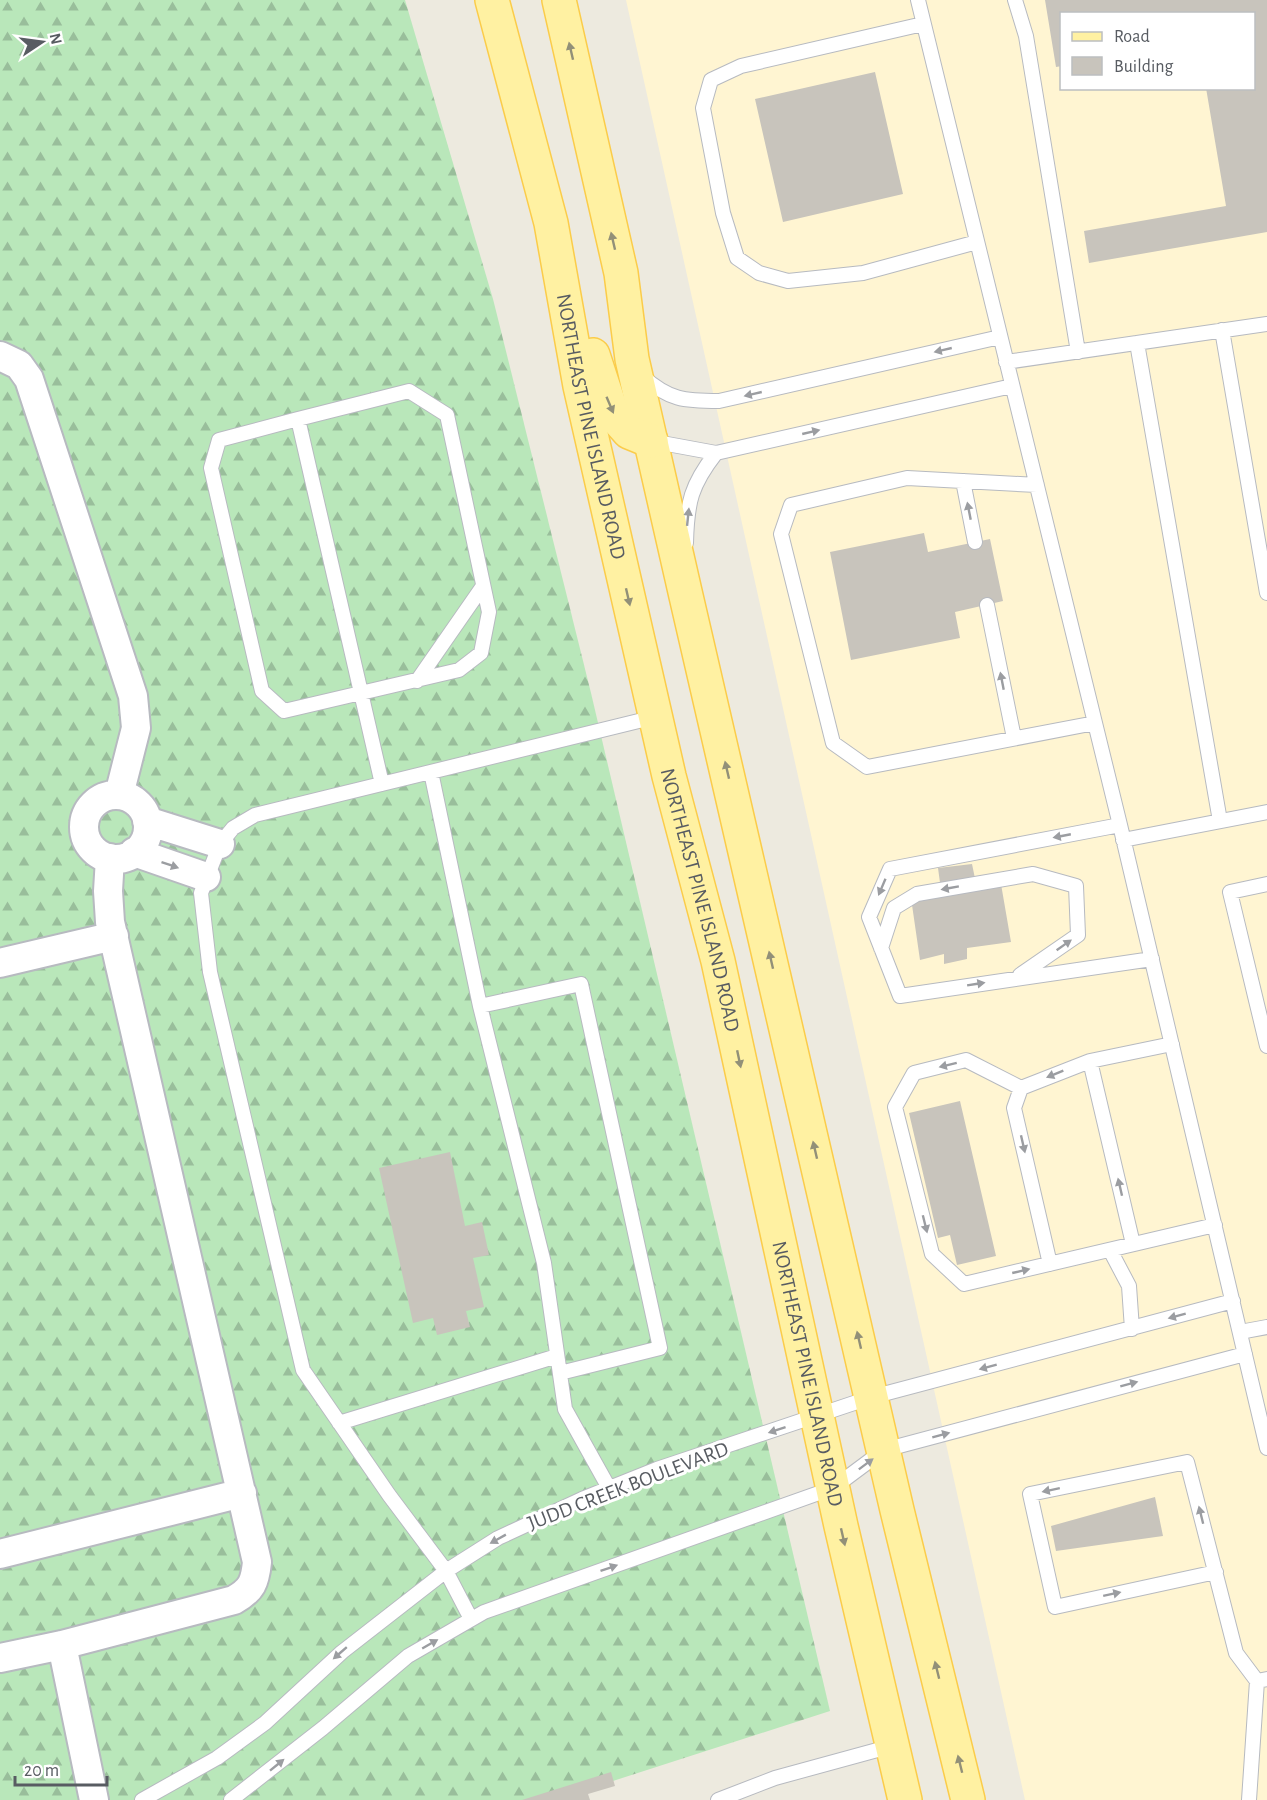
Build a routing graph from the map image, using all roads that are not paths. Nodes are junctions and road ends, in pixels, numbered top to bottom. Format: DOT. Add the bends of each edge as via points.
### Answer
graph roads {
  1 [pos="560,0"];
  2 [pos="918,0"];
  3 [pos="1015,0"];
  4 [pos="496,14"];
  5 [pos="923,24"];
  6 [pos="977,242"];
  7 [pos="1267,324"];
  8 [pos="1222,330"];
  9 [pos="1000,337"];
  10 [pos="1137,343"];
  11 [pos="1078,352"];
  12 [pos="0,356"];
  13 [pos="1006,362"];
  14 [pos="635,371"];
  15 [pos="1012,386"];
  16 [pos="298,419"];
  17 [pos="651,441"];
  18 [pos="716,453"];
  19 [pos="963,481"];
  20 [pos="1037,485"];
  21 [pos="975,542"];
  22 [pos="483,586"];
  23 [pos="1267,593"];
  24 [pos="686,596"];
  25 [pos="987,605"];
  26 [pos="417,681"];
  27 [pos="361,694"];
  28 [pos="656,717"];
  29 [pos="1095,723"];
  30 [pos="1014,738"];
  31 [pos="431,772"];
  32 [pos="382,784"];
  33 [pos="118,795"];
  34 [pos="1267,812"];
  35 [pos="147,821"];
  36 [pos="1220,821"];
  37 [pos="1120,825"];
  38 [pos="1123,840"];
  39 [pos="220,844"];
  40 [pos="122,855"];
  41 [pos="206,877"];
  42 [pos="1267,884"];
  43 [pos="114,936"];
  44 [pos="881,948"];
  45 [pos="1152,959"];
  46 [pos="0,963"];
  47 [pos="1016,978"];
  48 [pos="1267,983"];
  49 [pos="1252,987"];
  50 [pos="480,1006"];
  51 [pos="1172,1044"];
  52 [pos="1267,1046"];
  53 [pos="1090,1060"];
  54 [pos="1021,1088"];
  55 [pos="1215,1225"];
  56 [pos="1133,1244"];
  57 [pos="1110,1250"];
  58 [pos="1050,1264"];
  59 [pos="1233,1301"];
  60 [pos="1267,1327"];
  61 [pos="1132,1329"];
  62 [pos="1240,1332"];
  63 [pos="1245,1354"];
  64 [pos="557,1356"];
  65 [pos="560,1373"];
  66 [pos="872,1397"];
  67 [pos="817,1417"];
  68 [pos="339,1423"];
  69 [pos="1267,1448"];
  70 [pos="884,1449"];
  71 [pos="609,1488"];
  72 [pos="833,1488"];
  73 [pos="242,1493"];
  74 [pos="0,1554"];
  75 [pos="446,1571"];
  76 [pos="1215,1572"];
  77 [pos="471,1619"];
  78 [pos="62,1646"];
  79 [pos="0,1658"];
  80 [pos="1262,1680"];
  81 [pos="892,1746"];
  82 [pos="94,1800"];
  83 [pos="142,1800"];
  84 [pos="231,1800"];
  85 [pos="718,1800"];
  86 [pos="905,1800"];
  87 [pos="969,1800"];
  88 [pos="1249,1800"];
  14 -- 1 [label="main road, one-way" via="621,273"];
  2 -- 5 [label="lane"];
  3 -- 11 [label="lane" via="1026,36"];
  4 -- 17 [label="main road, one-way" via="554,176 597,373 612,413 629,432"];
  4 -- 28 [label="main road, NORTHEAST PINE ISLAND ROAD, one-way" via="551,223 580,386"];
  5 -- 6 [label="lane"];
  5 -- 6 [label="lane" via="741,66 711,80 703,108 723,213 737,258 759,273 788,281 863,273"];
  6 -- 9 [label="lane"];
  7 -- 8 [label="lane"];
  8 -- 10 [label="lane"];
  8 -- 23 [label="lane"];
  9 -- 13 [label="lane"];
  9 -- 14 [label="lane, one-way" via="719,402 669,397"];
  10 -- 11 [label="lane"];
  10 -- 36 [label="lane"];
  11 -- 13 [label="lane"];
  12 -- 33 [label="street" via="19,365 29,379 133,696 136,728"];
  13 -- 15 [label="lane"];
  14 -- 17 [label="main road"];
  18 -- 15 [label="lane, one-way"];
  15 -- 20 [label="lane"];
  16 -- 22 [label="lane" via="409,391 447,415"];
  16 -- 27 [label="lane"];
  16 -- 27 [label="lane" via="219,440 211,468 262,691 284,711"];
  17 -- 18 [label="lane"];
  17 -- 24 [label="main road"];
  24 -- 18 [label="lane, one-way" via="687,513 697,477"];
  19 -- 20 [label="lane"];
  21 -- 19 [label="lane, one-way"];
  19 -- 30 [label="lane" via="908,478 791,505 782,534 833,743 867,767"];
  20 -- 29 [label="lane"];
  22 -- 26 [label="lane"];
  22 -- 26 [label="lane" via="489,612 481,652 459,670"];
  66 -- 24 [label="main road, one-way"];
  30 -- 25 [label="lane, one-way"];
  26 -- 27 [label="lane"];
  27 -- 32 [label="lane"];
  28 -- 31 [label="lane"];
  28 -- 67 [label="main road, NORTHEAST PINE ISLAND ROAD, one-way" via="718,962"];
  29 -- 30 [label="lane"];
  29 -- 37 [label="lane"];
  31 -- 32 [label="lane"];
  31 -- 50 [label="lane"];
  32 -- 39 [label="lane" via="255,815 233,828"];
  33 -- 35 [label="street" via="138,803"];
  33 -- 40 [label="street" via="98,800 85,818 86,839 92,848"];
  34 -- 36 [label="lane"];
  35 -- 39 [label="street"];
  35 -- 40 [label="street" via="144,841"];
  36 -- 38 [label="lane"];
  37 -- 38 [label="lane"];
  37 -- 44 [label="lane, one-way" via="890,869 869,917"];
  38 -- 45 [label="lane"];
  39 -- 41 [label="lane"];
  40 -- 41 [label="street, one-way"];
  40 -- 43 [label="street" via="108,891"];
  41 -- 68 [label="lane" via="201,893 210,972 303,1370"];
  42 -- 49 [label="lane" via="1230,892"];
  43 -- 46 [label="street"];
  43 -- 73 [label="street"];
  44 -- 47 [label="lane, one-way" via="900,996"];
  47 -- 44 [label="lane, one-way" via="1078,935 1076,886 1033,874 917,894 894,908"];
  45 -- 47 [label="lane"];
  45 -- 51 [label="lane"];
  48 -- 49 [label="lane"];
  49 -- 52 [label="lane"];
  50 -- 64 [label="lane" via="544,1263"];
  50 -- 65 [label="lane" via="581,984 660,1348"];
  51 -- 53 [label="lane"];
  51 -- 55 [label="lane"];
  53 -- 54 [label="lane, one-way"];
  56 -- 53 [label="lane, one-way"];
  54 -- 58 [label="lane, one-way" via="1014,1108"];
  54 -- 58 [label="lane, one-way" via="966,1060 914,1073 895,1107 932,1254 964,1284"];
  55 -- 56 [label="lane"];
  55 -- 59 [label="lane"];
  56 -- 57 [label="lane"];
  57 -- 58 [label="lane"];
  57 -- 61 [label="lane" via="1129,1286"];
  59 -- 61 [label="lane, JUDD CREEK BOULEVARD, one-way"];
  59 -- 62 [label="lane"];
  60 -- 62 [label="lane"];
  61 -- 66 [label="lane, JUDD CREEK BOULEVARD, one-way"];
  62 -- 63 [label="lane"];
  63 -- 69 [label="lane"];
  70 -- 63 [label="lane, one-way"];
  64 -- 65 [label="lane"];
  64 -- 68 [label="lane"];
  65 -- 71 [label="lane" via="565,1409"];
  66 -- 67 [label="lane, JUDD CREEK BOULEVARD"];
  66 -- 70 [label="main road"];
  67 -- 71 [label="lane, JUDD CREEK BOULEVARD, one-way"];
  67 -- 72 [label="main road, NORTHEAST PINE ISLAND ROAD"];
  68 -- 75 [label="lane"];
  72 -- 70 [label="lane, one-way"];
  87 -- 70 [label="main road, one-way"];
  71 -- 75 [label="lane, JUDD CREEK BOULEVARD, one-way" via="498,1538"];
  77 -- 72 [label="lane, one-way"];
  72 -- 81 [label="main road, NORTHEAST PINE ISLAND ROAD, one-way"];
  73 -- 74 [label="street"];
  73 -- 78 [label="street" via="257,1562 255,1583 248,1593"];
  75 -- 77 [label="lane"];
  75 -- 83 [label="lane, JUDD CREEK BOULEVARD, one-way" via="342,1652 265,1723 217,1758"];
  76 -- 76 [label="lane, one-way" via="1187,1462 1030,1494 1055,1607"];
  76 -- 80 [label="lane" via="1236,1653"];
  84 -- 77 [label="lane, one-way" via="408,1656"];
  78 -- 79 [label="street"];
  78 -- 82 [label="street"];
  80 -- 88 [label="lane"];
  81 -- 85 [label="lane" via="775,1778"];
  81 -- 86 [label="main road, NORTHEAST PINE ISLAND ROAD"];
}
